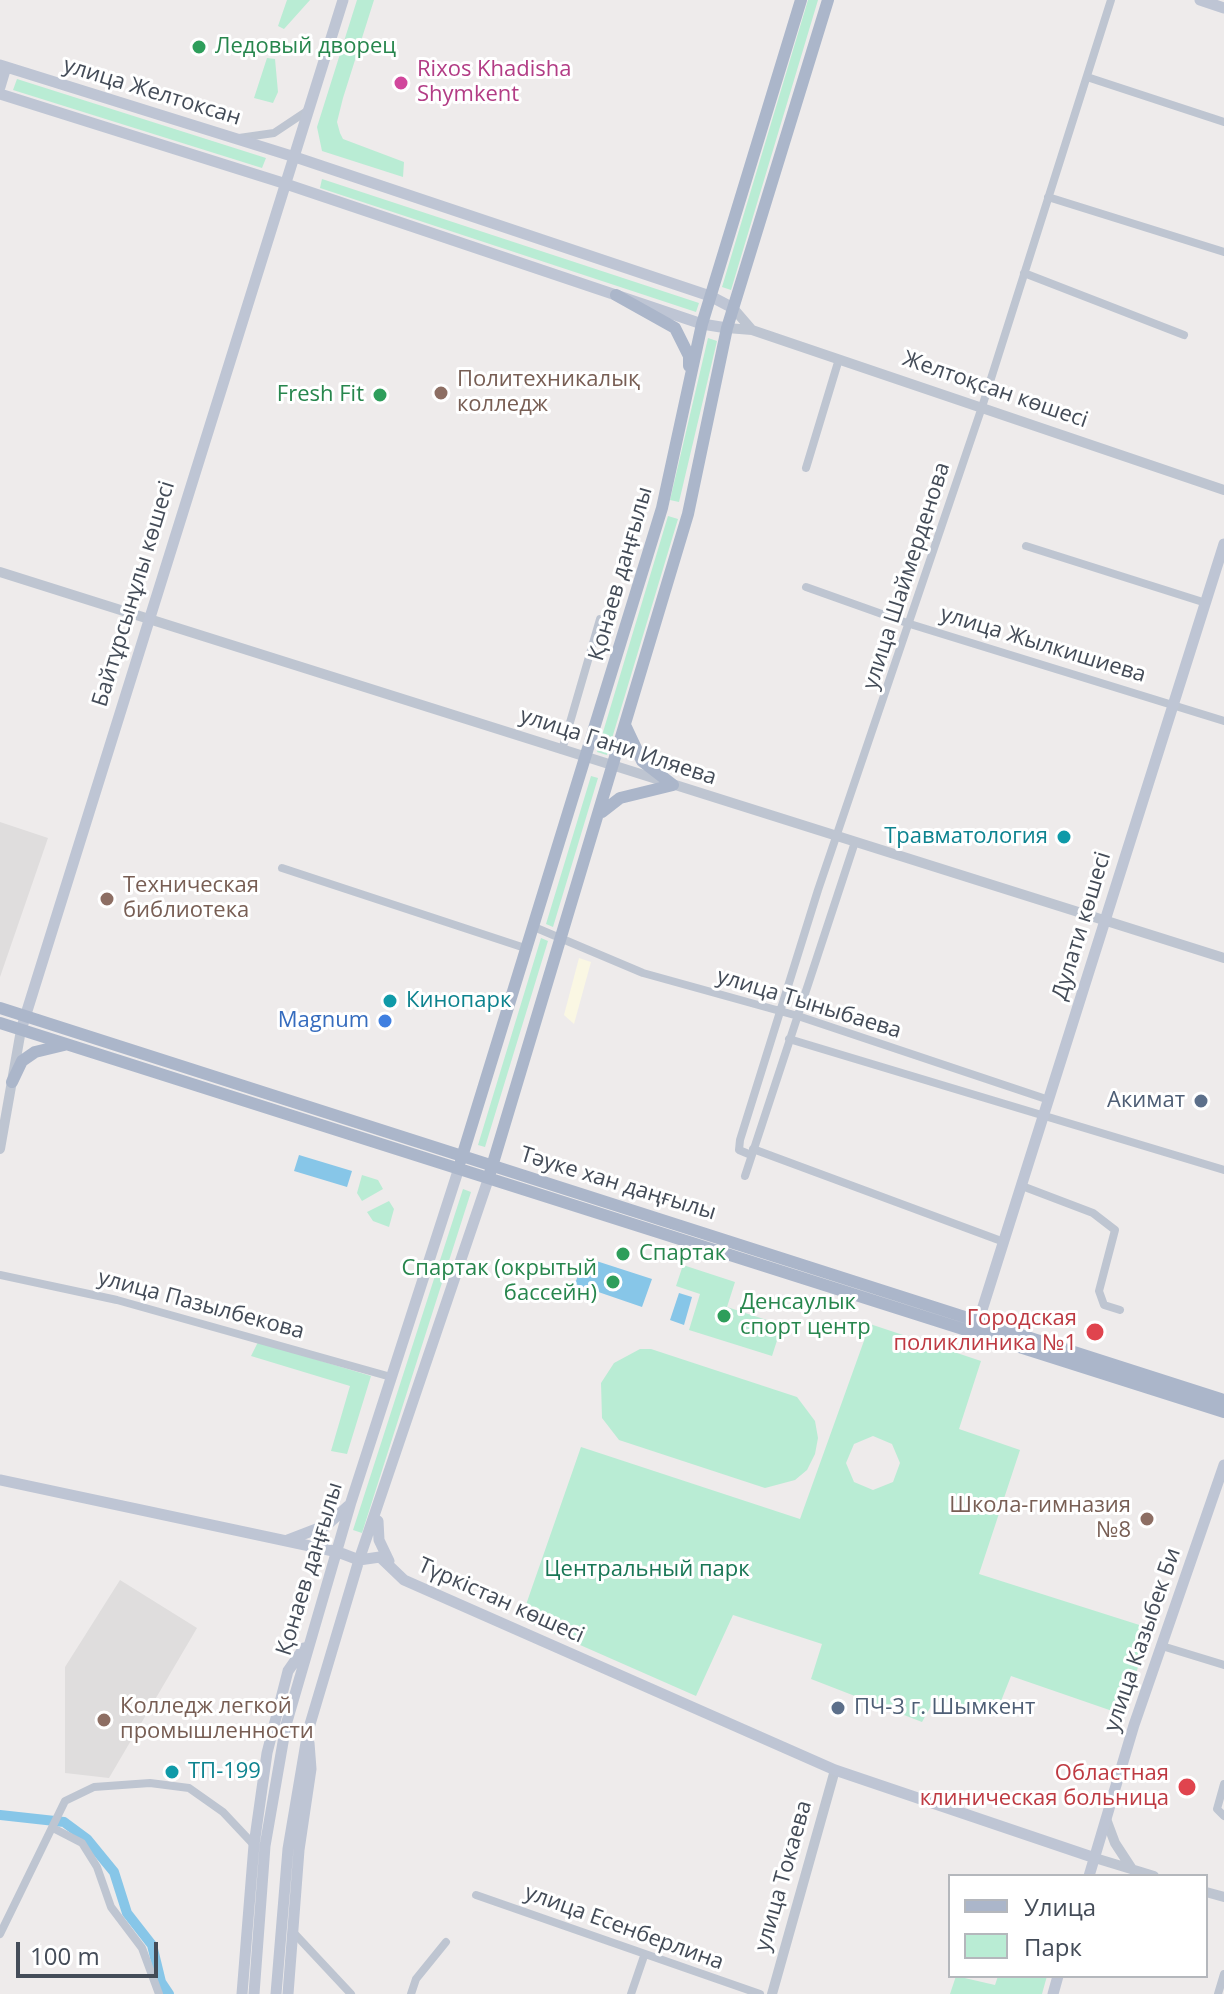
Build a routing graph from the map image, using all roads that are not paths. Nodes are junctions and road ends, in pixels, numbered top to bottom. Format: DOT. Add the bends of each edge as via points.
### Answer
graph roads {
  1 [pos="343,0"];
  2 [pos="801,0"];
  3 [pos="828,0"];
  4 [pos="1111,0"];
  5 [pos="1200,0"];
  6 [pos="1224,8"];
  7 [pos="3,66"];
  8 [pos="1087,77"];
  9 [pos="0,87"];
  10 [pos="0,94"];
  11 [pos="307,111"];
  12 [pos="1224,122"];
  13 [pos="235,139"];
  14 [pos="293,157"];
  15 [pos="283,183"];
  16 [pos="1048,197"];
  17 [pos="1224,252"];
  18 [pos="1024,273"];
  19 [pos="616,295"];
  20 [pos="710,296"];
  21 [pos="733,308"];
  22 [pos="702,324"];
  23 [pos="727,328"];
  24 [pos="752,330"];
  25 [pos="1184,335"];
  26 [pos="839,359"];
  27 [pos="690,379"];
  28 [pos="982,407"];
  29 [pos="806,468"];
  30 [pos="1224,490"];
  31 [pos="662,508"];
  32 [pos="688,514"];
  33 [pos="1224,544"];
  34 [pos="1026,546"];
  35 [pos="0,572"];
  36 [pos="806,587"];
  37 [pos="1206,603"];
  38 [pos="600,619"];
  39 [pos="146,620"];
  40 [pos="910,624"];
  41 [pos="1176,704"];
  42 [pos="1224,721"];
  43 [pos="626,727"];
  44 [pos="562,750"];
  45 [pos="587,758"];
  46 [pos="614,767"];
  47 [pos="673,785"];
  48 [pos="600,815"];
  49 [pos="839,837"];
  50 [pos="855,842"];
  51 [pos="282,868"];
  52 [pos="1105,920"];
  53 [pos="534,927"];
  54 [pos="560,936"];
  55 [pos="528,949"];
  56 [pos="1224,958"];
  57 [pos="0,1008"];
  58 [pos="781,1011"];
  59 [pos="23,1016"];
  60 [pos="798,1016"];
  61 [pos="0,1023"];
  62 [pos="21,1030"];
  63 [pos="789,1039"];
  64 [pos="67,1044"];
  65 [pos="12,1082"];
  66 [pos="1049,1100"];
  67 [pos="1045,1114"];
  68 [pos="503,1136"];
  69 [pos="0,1149"];
  70 [pos="752,1152"];
  71 [pos="461,1162"];
  72 [pos="1224,1170"];
  73 [pos="491,1172"];
  74 [pos="521,1173"];
  75 [pos="745,1176"];
  76 [pos="1022,1186"];
  77 [pos="1004,1242"];
  78 [pos="0,1275"];
  79 [pos="1120,1310"];
  80 [pos="977,1326"];
  81 [pos="391,1377"];
  82 [pos="1224,1400"];
  83 [pos="1224,1412"];
  84 [pos="1224,1465"];
  85 [pos="0,1480"];
  86 [pos="351,1502"];
  87 [pos="378,1513"];
  88 [pos="286,1541"];
  89 [pos="338,1552"];
  90 [pos="359,1560"];
  91 [pos="404,1580"];
  92 [pos="311,1637"];
  93 [pos="1162,1646"];
  94 [pos="1224,1665"];
  95 [pos="308,1731"];
  96 [pos="282,1742"];
  97 [pos="267,1753"];
  98 [pos="835,1770"];
  99 [pos="1224,1784"];
  100 [pos="1224,1816"];
  101 [pos="1106,1819"];
  102 [pos="53,1828"];
  103 [pos="254,1845"];
  104 [pos="1095,1858"];
  105 [pos="1132,1869"];
  106 [pos="1090,1874"];
  107 [pos="1148,1874"];
  108 [pos="476,1895"];
  109 [pos="0,1912"];
  110 [pos="7,1921"];
  111 [pos="293,1932"];
  112 [pos="0,1934"];
  113 [pos="446,1942"];
  114 [pos="644,1956"];
  115 [pos="1224,1974"];
  116 [pos="159,1994"];
  117 [pos="242,1994"];
  118 [pos="254,1994"];
  119 [pos="276,1994"];
  120 [pos="288,1994"];
  121 [pos="351,1994"];
  122 [pos="411,1994"];
  123 [pos="631,1994"];
  124 [pos="760,1994"];
  125 [pos="772,1994"];
  126 [pos="1218,1994"];
  1 -- 11 [label="main road"];
  2 -- 20 [label="main road, Қонаев даңғылы"];
  3 -- 21 [label="main road"];
  4 -- 8 [label="street, улица Шаймерденова"];
  5 -- 6 [label="main road"];
  7 -- 9 [label="main road"];
  7 -- 13 [label="main road, улица Желтоксан"];
  8 -- 12 [label="street"];
  8 -- 16 [label="street, улица Шаймерденова"];
  10 -- 15 [label="main road"];
  11 -- 13 [label="street" via="274,133"];
  11 -- 14 [label="main road"];
  13 -- 14 [label="main road, улица Желтоксан"];
  14 -- 15 [label="main road, Байтұрсынұлы көшесі"];
  14 -- 20 [label="main road"];
  15 -- 19 [label="main road"];
  15 -- 39 [label="main road, Байтұрсынұлы көшесі"];
  16 -- 17 [label="street"];
  16 -- 18 [label="street, улица Шаймерденова"];
  18 -- 25 [label="street"];
  18 -- 28 [label="street, улица Шаймерденова"];
  19 -- 22 [label="main road"];
  19 -- 27 [label="main road" via="675,328 689,356"];
  20 -- 21 [label="main road"];
  20 -- 22 [label="main road, Қонаев даңғылы"];
  21 -- 23 [label="main road"];
  21 -- 24 [label="street"];
  22 -- 23 [label="main road"];
  22 -- 27 [label="main road, Қонаев даңғылы"];
  23 -- 24 [label="street"];
  23 -- 32 [label="main road"];
  24 -- 26 [label="street, Желтоқсан көшесі"];
  26 -- 28 [label="street, Желтоқсан көшесі"];
  26 -- 29 [label="street"];
  27 -- 31 [label="main road, Қонаев даңғылы"];
  28 -- 30 [label="street, Желтоқсан көшесі"];
  28 -- 40 [label="street, улица Шаймерденова"];
  31 -- 32 [label="main road"];
  31 -- 45 [label="main road, Қонаев даңғылы"];
  32 -- 43 [label="main road"];
  33 -- 37 [label="main road, Дулати көшесі"];
  34 -- 37 [label="street"];
  35 -- 39 [label="street, улица Гани Иляева"];
  36 -- 40 [label="street, улица Жылкишиева"];
  37 -- 41 [label="main road, Дулати көшесі"];
  38 -- 44 [label="street"];
  39 -- 44 [label="street, улица Гани Иляева"];
  39 -- 59 [label="main road, Байтұрсынұлы көшесі"];
  40 -- 41 [label="street, улица Жылкишиева"];
  40 -- 49 [label="street, улица Шаймерденова"];
  41 -- 42 [label="street, улица Жылкишиева"];
  41 -- 52 [label="main road, Дулати көшесі"];
  43 -- 46 [label="main road"];
  43 -- 47 [label="main road" via="642,761"];
  44 -- 45 [label="street, улица Гани Иляева"];
  45 -- 46 [label="street, улица Гани Иляева"];
  45 -- 53 [label="main road, Қонаев даңғылы"];
  46 -- 47 [label="street, улица Гани Иляева"];
  46 -- 48 [label="main road"];
  47 -- 48 [label="main road" via="620,798"];
  47 -- 49 [label="street, улица Гани Иляева"];
  48 -- 54 [label="main road"];
  49 -- 50 [label="street, улица Гани Иляева"];
  49 -- 58 [label="street, улица Шаймерденова"];
  50 -- 52 [label="street, улица Гани Иляева"];
  50 -- 60 [label="street, улица Шаймерденова"];
  51 -- 55 [label="street"];
  52 -- 56 [label="street, улица Гани Иляева"];
  52 -- 66 [label="main road, Дулати көшесі"];
  53 -- 54 [label="street, улица Тыныбаева"];
  53 -- 55 [label="main road, Қонаев даңғылы"];
  54 -- 58 [label="street, улица Тыныбаева" via="643,973"];
  54 -- 68 [label="main road"];
  55 -- 71 [label="main road, Қонаев даңғылы"];
  57 -- 59 [label="main road, Тәуке хан даңғылы"];
  58 -- 60 [label="street, улица Тыныбаева"];
  58 -- 70 [label="street, улица Шаймерденова" via="740,1140 739,1150"];
  59 -- 62 [label="main road, Байтұрсынұлы көшесі"];
  59 -- 71 [label="main road, Тәуке хан даңғылы"];
  60 -- 63 [label="street, улица Шаймерденова"];
  60 -- 66 [label="street, улица Тыныбаева"];
  61 -- 62 [label="main road, Тәуке хан даңғылы"];
  62 -- 64 [label="main road, Тәуке хан даңғылы"];
  62 -- 65 [label="street"];
  63 -- 67 [label="street, улица Тыныбаева"];
  63 -- 70 [label="street, улица Шаймерденова"];
  64 -- 65 [label="main road" via="35,1052 22,1061"];
  64 -- 71 [label="main road, Тәуке хан даңғылы"];
  65 -- 69 [label="street"];
  66 -- 67 [label="main road, Дулати көшесі"];
  67 -- 72 [label="street, улица Тыныбаева"];
  67 -- 76 [label="main road, Дулати көшесі"];
  68 -- 73 [label="main road"];
  68 -- 74 [label="main road" via="505,1159"];
  70 -- 75 [label="street, улица Шаймерденова"];
  70 -- 77 [label="street"];
  71 -- 73 [label="main road, Тәуке хан даңғылы"];
  71 -- 81 [label="main road, Қонаев даңғылы"];
  73 -- 74 [label="main road, Тәуке хан даңғылы"];
  73 -- 80 [label="main road, Тәуке хан даңғылы"];
  73 -- 87 [label="main road, Қонаев даңғылы"];
  74 -- 80 [label="main road, Тәуке хан даңғылы"];
  76 -- 77 [label="main road, Дулати көшесі"];
  76 -- 79 [label="street" via="1093,1213 1115,1230 1099,1291 1104,1305"];
  77 -- 80 [label="main road, Дулати көшесі"];
  78 -- 81 [label="street, улица Пазылбекова" via="117,1300"];
  80 -- 82 [label="main road, Тәуке хан даңғылы"];
  80 -- 83 [label="main road, Тәуке хан даңғылы"];
  81 -- 86 [label="main road, Қонаев даңғылы"];
  84 -- 93 [label="main road, улица Казыбек Би"];
  85 -- 88 [label="main road, Түркістан көшесі"];
  86 -- 88 [label="main road" via="327,1525"];
  86 -- 89 [label="main road, Қонаев даңғылы"];
  87 -- 90 [label="main road, Қонаев даңғылы"];
  87 -- 91 [label="main road" via="379,1540"];
  88 -- 89 [label="main road, Түркістан көшесі"];
  89 -- 90 [label="main road, Түркістан көшесі"];
  89 -- 92 [label="main road, Қонаев даңғылы"];
  90 -- 91 [label="main road, Түркістан көшесі" via="380,1557"];
  90 -- 95 [label="main road, Қонаев даңғылы"];
  91 -- 98 [label="main road, Түркістан көшесі"];
  92 -- 96 [label="main road, Қонаев даңғылы"];
  92 -- 97 [label="main road" via="288,1671"];
  93 -- 94 [label="street"];
  93 -- 101 [label="main road, улица Казыбек Би"];
  95 -- 111 [label="main road" via="311,1769"];
  95 -- 119 [label="main road, Қонаев даңғылы" via="288,1849"];
  96 -- 97 [label="main road"];
  96 -- 118 [label="main road, Қонаев даңғылы" via="265,1846"];
  97 -- 103 [label="main road"];
  98 -- 104 [label="main road, Түркістан көшесі"];
  98 -- 125 [label="street, улица Токаева"];
  99 -- 100 [label="street" via="1217,1809"];
  101 -- 104 [label="main road, улица Казыбек Би"];
  101 -- 105 [label="street"];
  102 -- 103 [label="street" via="65,1801 94,1787 150,1783 204,1795"];
  102 -- 110 [label="street"];
  102 -- 116 [label="street" via="82,1843 111,1907 142,1948"];
  103 -- 117 [label="main road"];
  104 -- 105 [label="street"];
  104 -- 106 [label="main road, улица Казыбек Би"];
  105 -- 107 [label="street"];
  108 -- 114 [label="street, улица Есенберлина"];
  109 -- 110 [label="street" via="9,1916"];
  110 -- 112 [label="street"];
  111 -- 120 [label="main road"];
  111 -- 121 [label="street"];
  113 -- 122 [label="street" via="416,1979"];
  114 -- 123 [label="street"];
  114 -- 124 [label="street, улица Есенберлина"];
  115 -- 126 [label="street"];
}
